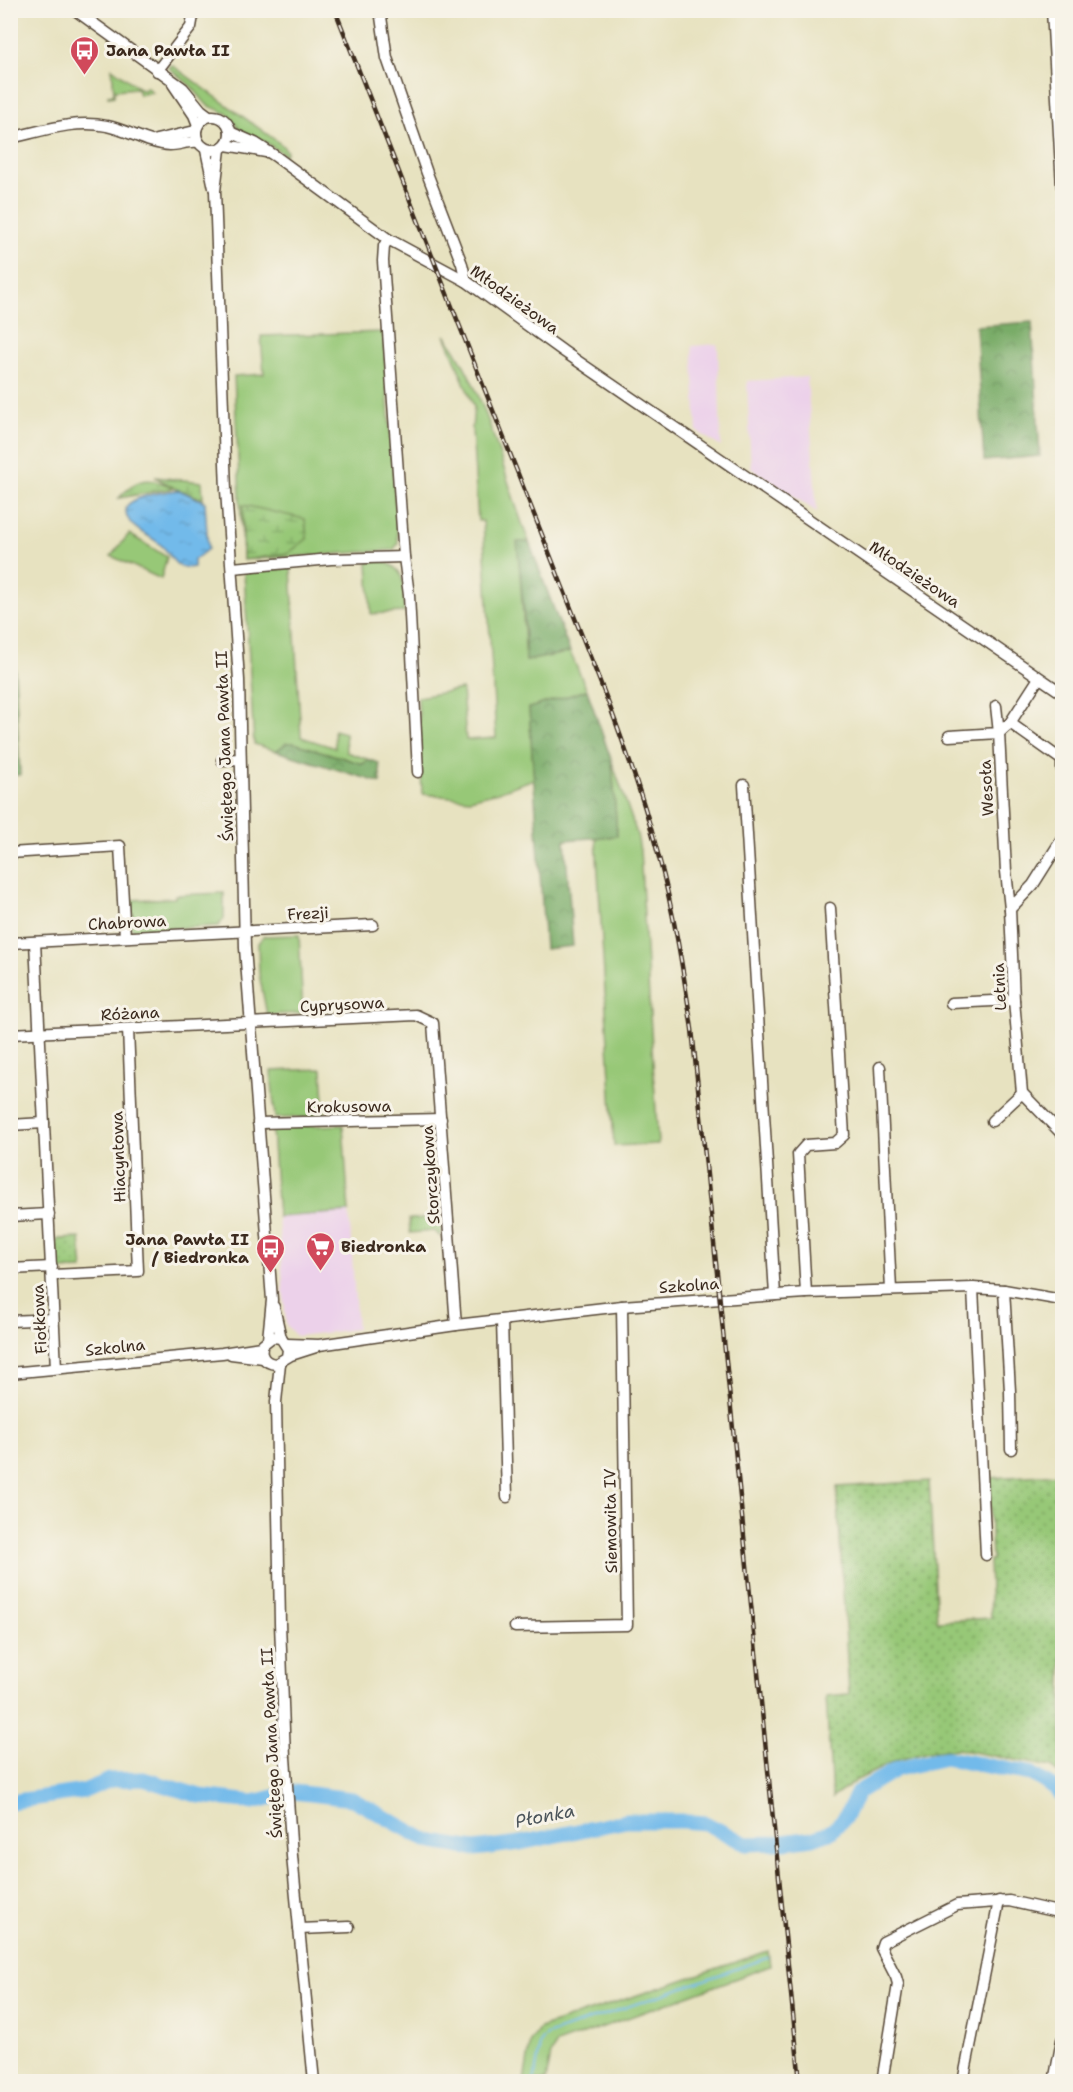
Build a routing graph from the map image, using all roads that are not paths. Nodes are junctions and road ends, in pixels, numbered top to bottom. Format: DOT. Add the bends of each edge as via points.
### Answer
graph roads {
  1 [pos="75,10"];
  2 [pos="194,10"];
  3 [pos="380,10"];
  4 [pos="1052,10"];
  5 [pos="157,71"];
  6 [pos="172,81"];
  7 [pos="209,116"];
  8 [pos="197,128"];
  9 [pos="230,132"];
  10 [pos="10,138"];
  11 [pos="153,141"];
  12 [pos="202,146"];
  13 [pos="223,147"];
  14 [pos="267,152"];
  15 [pos="1062,187"];
  16 [pos="215,191"];
  17 [pos="388,239"];
  18 [pos="466,280"];
  19 [pos="404,557"];
  20 [pos="232,568"];
  21 [pos="1039,678"];
  22 [pos="1062,693"];
  23 [pos="996,706"];
  24 [pos="1010,723"];
  25 [pos="999,734"];
  26 [pos="949,736"];
  27 [pos="240,759"];
  28 [pos="222,760"];
  29 [pos="1062,770"];
  30 [pos="418,772"];
  31 [pos="744,785"];
  32 [pos="1062,839"];
  33 [pos="10,853"];
  34 [pos="830,908"];
  35 [pos="1010,909"];
  36 [pos="373,925"];
  37 [pos="245,931"];
  38 [pos="125,937"];
  39 [pos="35,942"];
  40 [pos="10,943"];
  41 [pos="1014,1000"];
  42 [pos="951,1003"];
  43 [pos="250,1022"];
  44 [pos="432,1023"];
  45 [pos="128,1029"];
  46 [pos="40,1033"];
  47 [pos="10,1034"];
  48 [pos="880,1067"];
  49 [pos="1022,1093"];
  50 [pos="441,1119"];
  51 [pos="992,1121"];
  52 [pos="258,1123"];
  53 [pos="44,1124"];
  54 [pos="10,1125"];
  55 [pos="1062,1134"];
  56 [pos="49,1214"];
  57 [pos="10,1216"];
  58 [pos="10,1269"];
  59 [pos="52,1271"];
  60 [pos="973,1288"];
  61 [pos="891,1290"];
  62 [pos="1004,1290"];
  63 [pos="806,1293"];
  64 [pos="775,1295"];
  65 [pos="272,1300"];
  66 [pos="1062,1300"];
  67 [pos="622,1306"];
  68 [pos="53,1319"];
  69 [pos="502,1320"];
  70 [pos="10,1321"];
  71 [pos="456,1325"];
  72 [pos="284,1341"];
  73 [pos="319,1345"];
  74 [pos="265,1352"];
  75 [pos="283,1360"];
  76 [pos="56,1368"];
  77 [pos="10,1373"];
  78 [pos="276,1402"];
  79 [pos="1011,1449"];
  80 [pos="507,1497"];
  81 [pos="986,1555"];
  82 [pos="515,1627"];
  83 [pos="999,1901"];
  84 [pos="1062,1913"];
  85 [pos="349,1927"];
  86 [pos="299,1929"];
  87 [pos="1062,2040"];
  88 [pos="314,2082"];
  89 [pos="882,2082"];
  90 [pos="963,2082"];
  91 [pos="1054,2082"];
  1 -- 5 [label="street"];
  2 -- 5 [label="street" via="191,27"];
  3 -- 18 [label="street" via="387,58"];
  4 -- 15 [label="street"];
  5 -- 6 [label="street"];
  6 -- 7 [label="street"];
  6 -- 8 [label="street" via="194,115"];
  7 -- 8 [label="street"];
  7 -- 9 [label="street" via="223,120"];
  8 -- 11 [label="street"];
  8 -- 12 [label="street"];
  9 -- 13 [label="street"];
  9 -- 14 [label="street, Młodzieżowa"];
  10 -- 11 [label="street" via="90,123"];
  11 -- 12 [label="street"];
  12 -- 13 [label="street"];
  12 -- 16 [label="street, Świętego Jana Pawła II"];
  13 -- 14 [label="street"];
  13 -- 16 [label="street, Świętego Jana Pawła II"];
  14 -- 17 [label="street, Młodzieżowa"];
  16 -- 20 [label="street, Świętego Jana Pawła II"];
  17 -- 18 [label="street, Młodzieżowa"];
  17 -- 19 [label="street" via="383,261"];
  18 -- 21 [label="street, Młodzieżowa"];
  19 -- 20 [label="street"];
  19 -- 30 [label="street"];
  20 -- 27 [label="street, Świętego Jana Pawła II"];
  21 -- 22 [label="street, Młodzieżowa"];
  21 -- 24 [label="street"];
  23 -- 25 [label="street, Wesoła"];
  24 -- 25 [label="street"];
  24 -- 29 [label="street" via="1062,759"];
  25 -- 26 [label="street"];
  25 -- 35 [label="street, Wesoła"];
  27 -- 28 [label="street"];
  27 -- 37 [label="street, Świętego Jana Pawła II"];
  31 -- 64 [label="street"];
  32 -- 35 [label="street" via="1033,885"];
  33 -- 38 [label="street" via="120,846"];
  34 -- 63 [label="street" via="844,1135 835,1143 806,1145 798,1154"];
  35 -- 41 [label="street, Letnia"];
  36 -- 37 [label="street, Frezji"];
  37 -- 38 [label="street, Chabrowa"];
  37 -- 43 [label="street, Świętego Jana Pawła II"];
  38 -- 39 [label="street, Chabrowa"];
  39 -- 40 [label="street, Chabrowa"];
  39 -- 46 [label="street, Fiołkowa"];
  41 -- 42 [label="street"];
  41 -- 49 [label="street, Letnia"];
  43 -- 44 [label="street, Cyprysowa" via="416,1015"];
  43 -- 45 [label="street, Różana"];
  43 -- 52 [label="street, Świętego Jana Pawła II"];
  44 -- 50 [label="street, Storczykowa"];
  45 -- 46 [label="street, Różana"];
  45 -- 59 [label="street, Hiacyntowa" via="138,1271"];
  46 -- 47 [label="street, Różana"];
  46 -- 53 [label="street, Fiołkowa"];
  48 -- 61 [label="street"];
  49 -- 51 [label="street"];
  49 -- 55 [label="street"];
  50 -- 52 [label="street, Krokusowa"];
  50 -- 71 [label="street, Storczykowa"];
  52 -- 65 [label="street, Świętego Jana Pawła II"];
  53 -- 54 [label="street"];
  53 -- 56 [label="street, Fiołkowa"];
  56 -- 57 [label="street"];
  56 -- 59 [label="street, Fiołkowa"];
  58 -- 59 [label="street, Fiołkowa"];
  59 -- 68 [label="street, Fiołkowa"];
  60 -- 61 [label="street, Szkolna"];
  60 -- 62 [label="street, Szkolna"];
  60 -- 81 [label="street"];
  61 -- 63 [label="street, Szkolna"];
  62 -- 66 [label="street, Szkolna"];
  62 -- 79 [label="street"];
  63 -- 64 [label="street, Szkolna"];
  64 -- 67 [label="street, Szkolna"];
  65 -- 72 [label="street, Świętego Jana Pawła II"];
  65 -- 74 [label="street, Świętego Jana Pawła II"];
  67 -- 69 [label="street, Szkolna"];
  67 -- 82 [label="street, Siemowita IV" via="627,1625"];
  68 -- 70 [label="street"];
  68 -- 76 [label="street, Fiołkowa"];
  69 -- 71 [label="street, Szkolna"];
  69 -- 80 [label="street"];
  71 -- 73 [label="street, Szkolna"];
  72 -- 73 [label="street, Szkolna"];
  72 -- 74 [label="street, Szkolna"];
  72 -- 75 [label="street, Świętego Jana Pawła II"];
  73 -- 75 [label="street, Szkolna"];
  74 -- 75 [label="street"];
  74 -- 76 [label="street, Szkolna"];
  74 -- 78 [label="street, Świętego Jana Pawła II"];
  75 -- 78 [label="street, Świętego Jana Pawła II"];
  76 -- 77 [label="street, Szkolna"];
  78 -- 86 [label="street, Świętego Jana Pawła II" via="285,1757"];
  83 -- 84 [label="street"];
  83 -- 89 [label="street" via="957,1905 883,1942 881,1948 898,1984"];
  83 -- 90 [label="street"];
  85 -- 86 [label="street"];
  86 -- 88 [label="street, Świętego Jana Pawła II"];
  87 -- 91 [label="street"];
}
